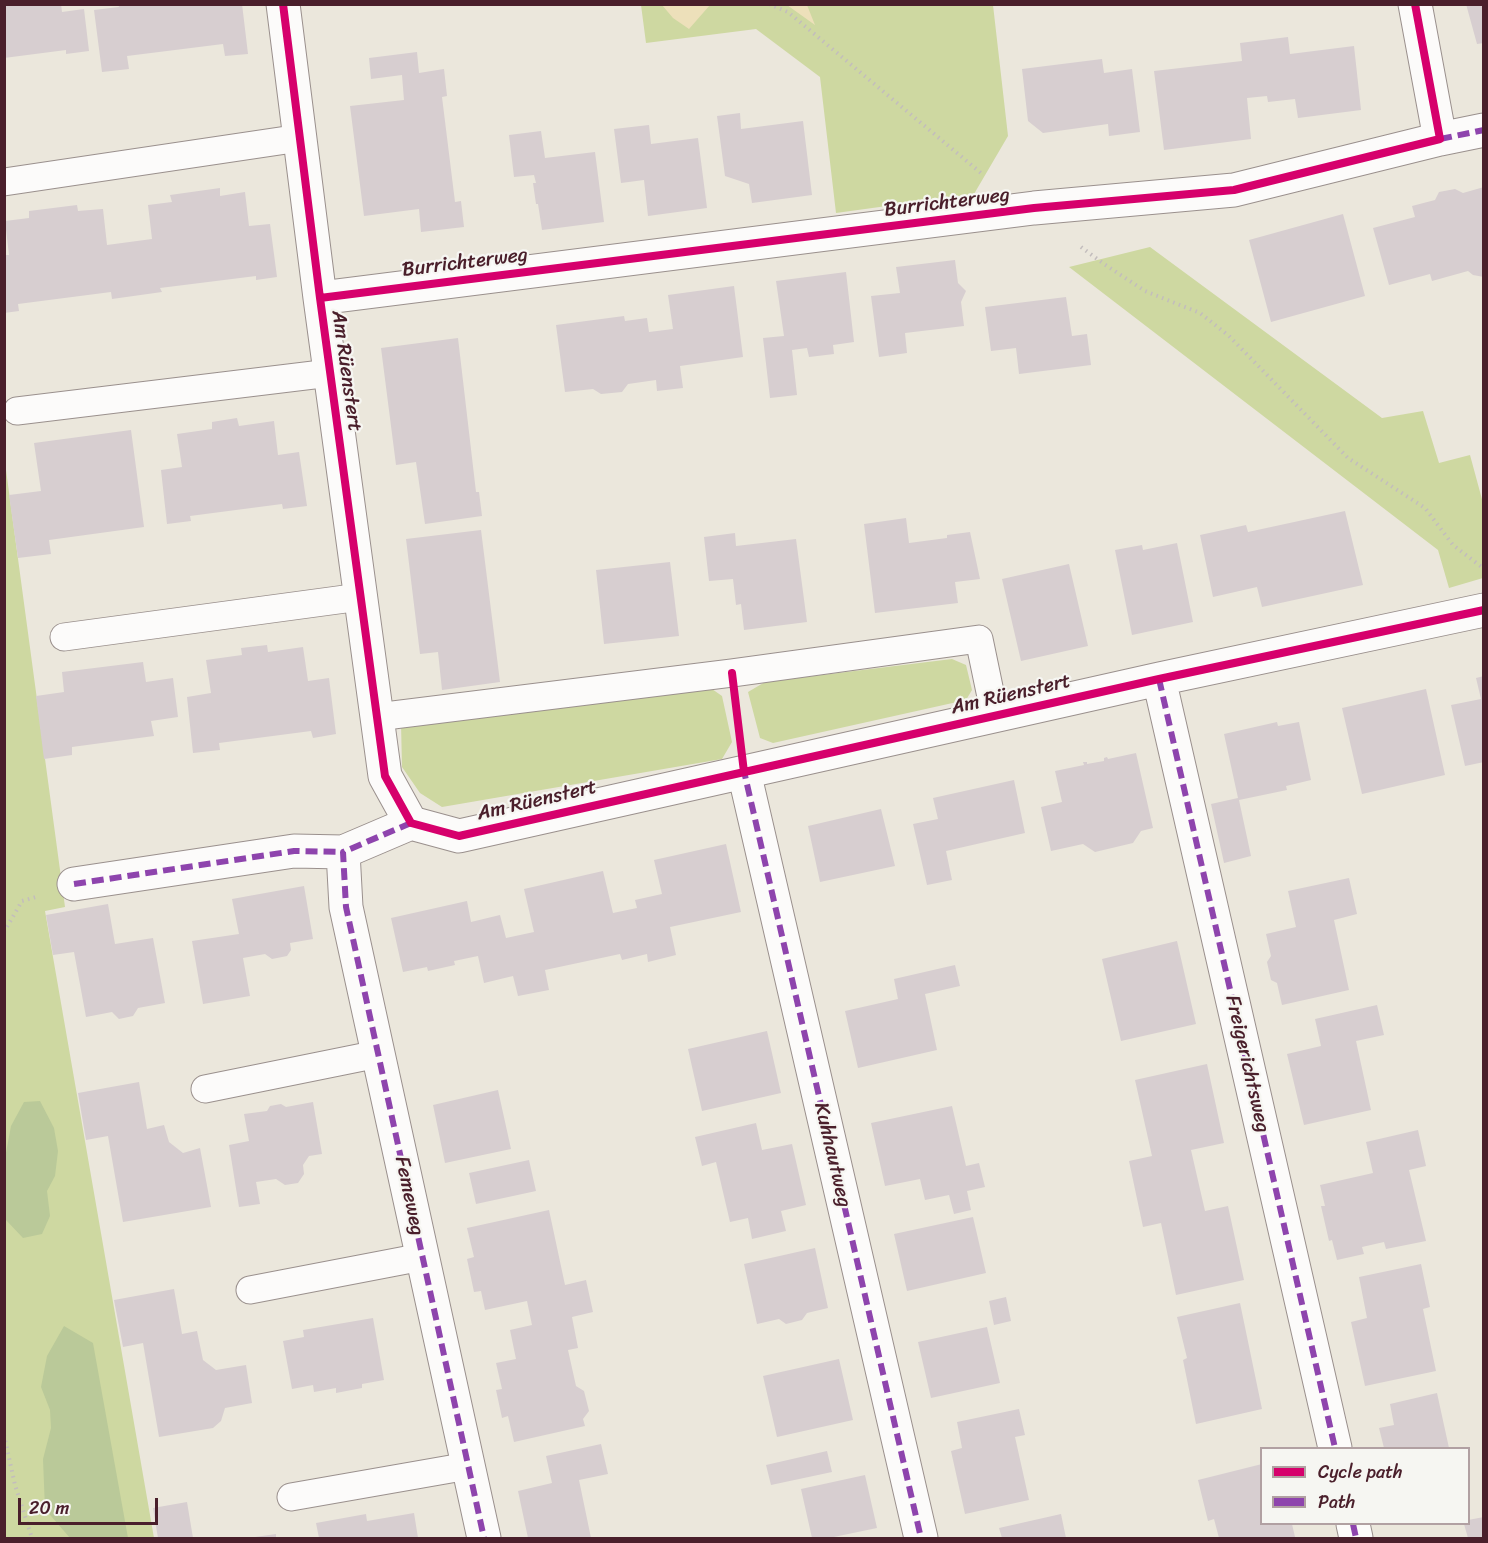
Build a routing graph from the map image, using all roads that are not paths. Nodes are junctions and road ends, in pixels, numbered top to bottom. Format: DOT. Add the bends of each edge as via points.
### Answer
graph roads {
  1 [pos="283,4"];
  2 [pos="1415,4"];
  3 [pos="1484,130"];
  4 [pos="300,138"];
  5 [pos="1440,139"];
  6 [pos="4,182"];
  7 [pos="320,298"];
  8 [pos="330,373"];
  9 [pos="17,411"];
  10 [pos="360,597"];
  11 [pos="1484,609"];
  12 [pos="64,637"];
  13 [pos="1159,679"];
  14 [pos="995,716"];
  15 [pos="377,717"];
  16 [pos="744,772"];
  17 [pos="411,823"];
  18 [pos="344,852"];
  19 [pos="74,884"];
  20 [pos="378,1054"];
  21 [pos="205,1089"];
  22 [pos="422,1257"];
  23 [pos="250,1290"];
  24 [pos="1335,1447"];
  25 [pos="468,1466"];
  26 [pos="291,1497"];
  27 [pos="484,1539"];
  28 [pos="921,1539"];
  1 -- 4 [label="street, Am Rüenstert"];
  2 -- 5 [label="street"];
  3 -- 5 [label="street, Burrichterweg"];
  4 -- 6 [label="lane"];
  4 -- 7 [label="street, Am Rüenstert"];
  5 -- 7 [label="street, Burrichterweg" via="1234,190 1034,208"];
  7 -- 8 [label="street, Am Rüenstert"];
  8 -- 9 [label="lane"];
  8 -- 10 [label="street, Am Rüenstert"];
  10 -- 12 [label="lane"];
  10 -- 15 [label="street, Am Rüenstert"];
  11 -- 13 [label="street, Am Rüenstert"];
  13 -- 14 [label="street, Am Rüenstert"];
  13 -- 24 [label="street, Freigerichtsweg"];
  14 -- 15 [label="lane" via="979,639"];
  14 -- 16 [label="street, Am Rüenstert"];
  15 -- 17 [label="street, Am Rüenstert" via="385,776"];
  16 -- 17 [label="street, Am Rüenstert" via="459,836"];
  16 -- 28 [label="street, Kuhhautweg"];
  17 -- 18 [label="street"];
  18 -- 19 [label="street" via="294,851"];
  18 -- 20 [label="street, Femeweg" via="346,907"];
  20 -- 21 [label="lane"];
  20 -- 22 [label="street, Femeweg"];
  22 -- 23 [label="lane"];
  22 -- 25 [label="street, Femeweg"];
  25 -- 26 [label="lane"];
  25 -- 27 [label="street, Femeweg"];
}
